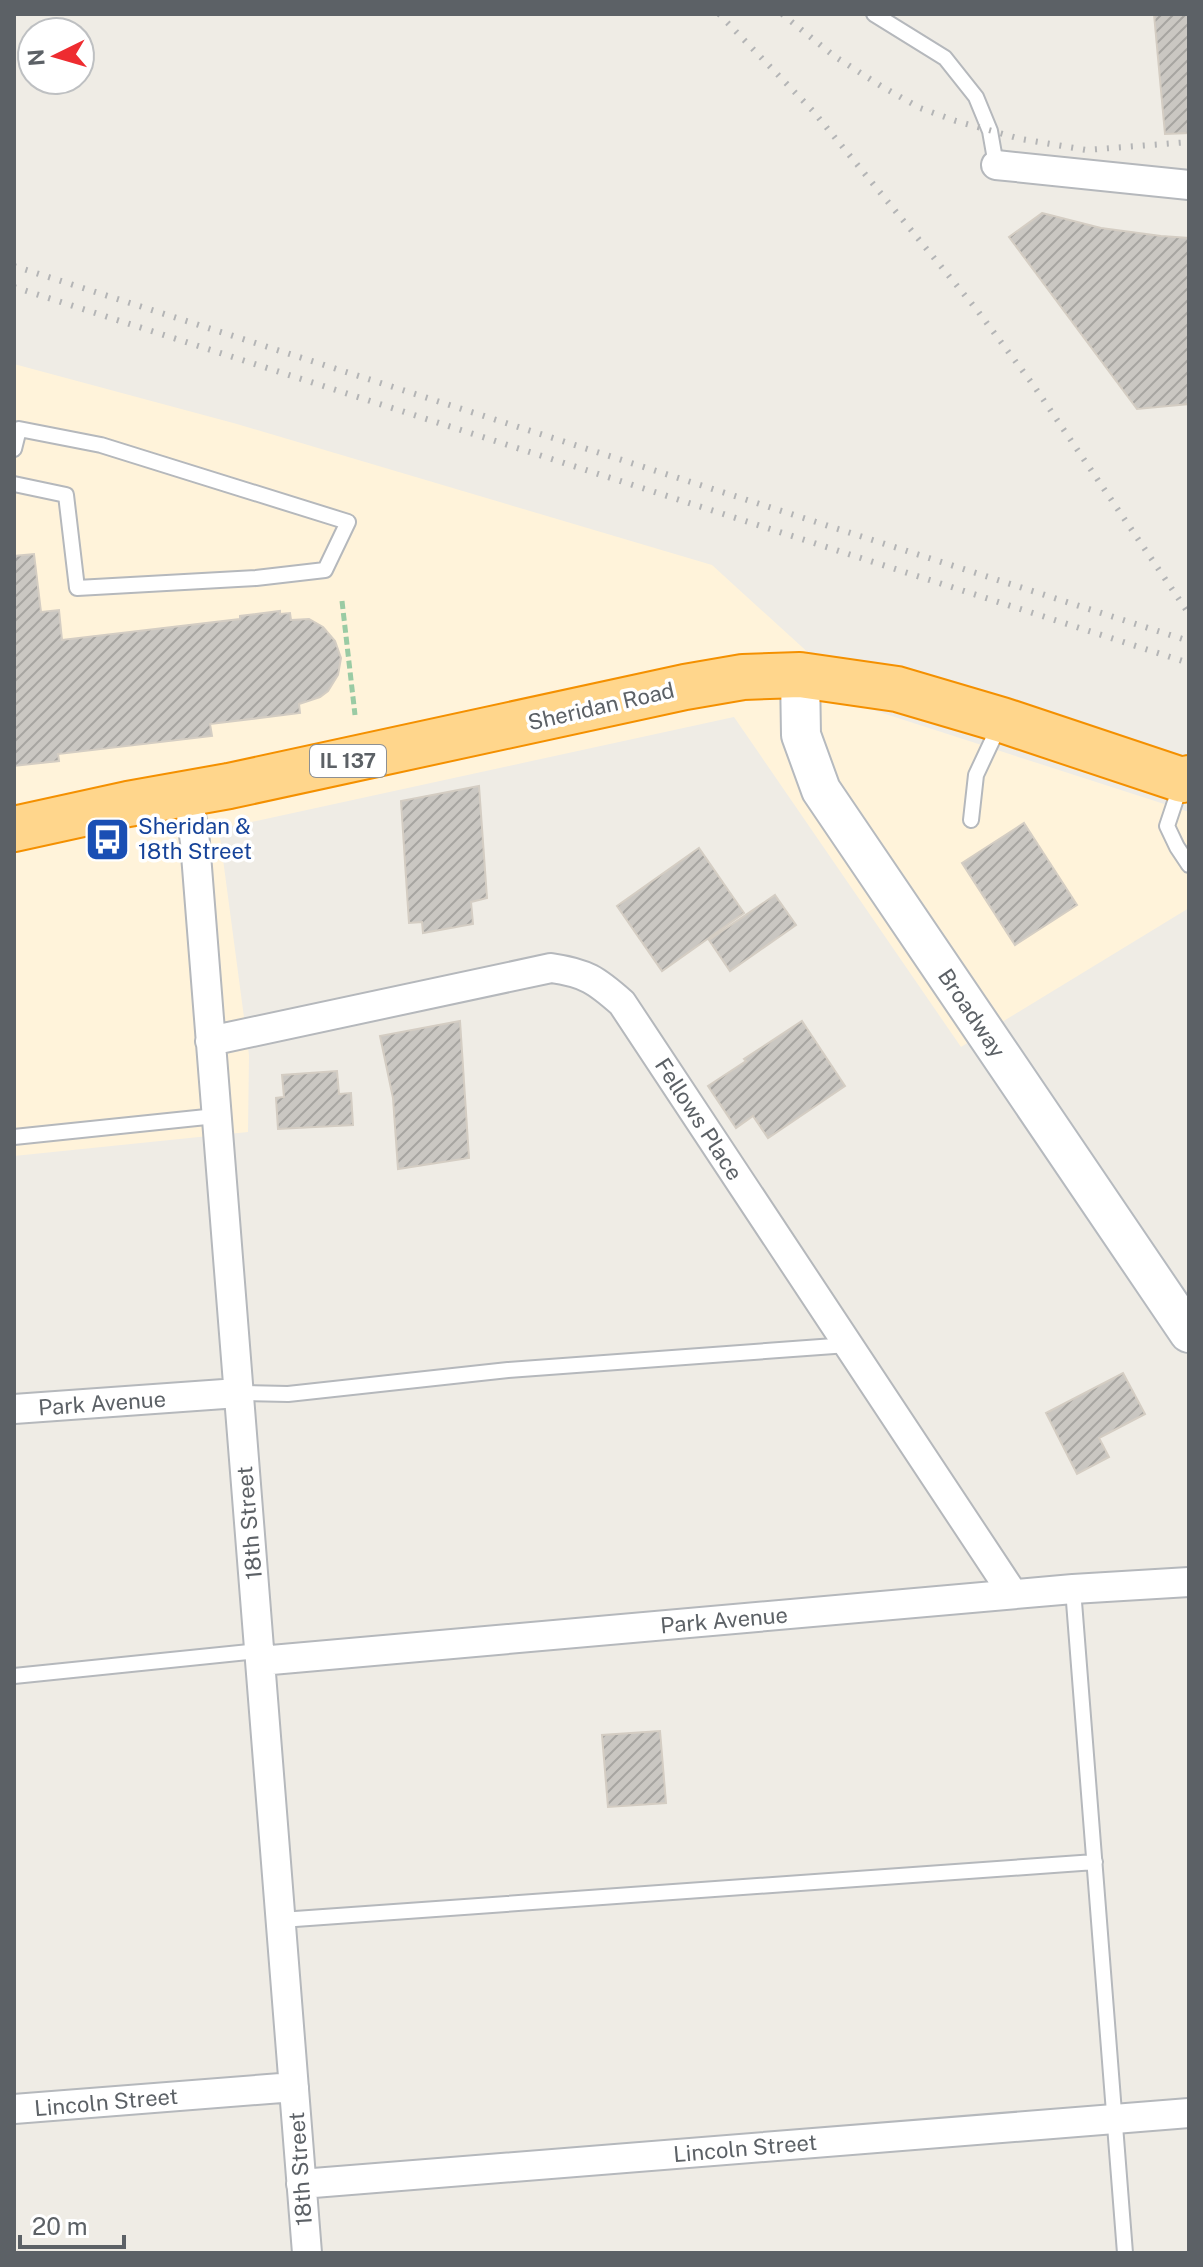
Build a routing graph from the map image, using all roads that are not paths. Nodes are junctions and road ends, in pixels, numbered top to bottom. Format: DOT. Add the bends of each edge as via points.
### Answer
graph roads {
  1 [pos="874,14"];
  2 [pos="996,165"];
  3 [pos="1189,185"];
  4 [pos="14,449"];
  5 [pos="14,484"];
  6 [pos="800,675"];
  7 [pos="1002,720"];
  8 [pos="1187,783"];
  9 [pos="188,794"];
  10 [pos="971,820"];
  11 [pos="14,829"];
  12 [pos="1189,865"];
  13 [pos="210,1041"];
  14 [pos="216,1116"];
  15 [pos="14,1137"];
  16 [pos="1189,1333"];
  17 [pos="848,1345"];
  18 [pos="238,1393"];
  19 [pos="14,1409"];
  20 [pos="1189,1582"];
  21 [pos="1073,1589"];
  22 [pos="1013,1594"];
  23 [pos="259,1656"];
  24 [pos="14,1676"];
  25 [pos="1095,1862"];
  26 [pos="281,1920"];
  27 [pos="294,2087"];
  28 [pos="14,2109"];
  29 [pos="1189,2113"];
  30 [pos="1115,2117"];
  31 [pos="301,2184"];
  32 [pos="307,2253"];
  33 [pos="1125,2253"];
  1 -- 2 [label="lane" via="945,58 976,97"];
  2 -- 3 [label="street"];
  4 -- 5 [label="lane" via="19,429 101,445 348,522 325,570 77,588 66,495"];
  6 -- 7 [label="highway, Sheridan Road / IL 137" via="897,689"];
  6 -- 9 [label="highway, Sheridan Road / IL 137" via="685,687"];
  6 -- 16 [label="street, Broadway" via="801,735 821,790"];
  7 -- 8 [label="highway, Sheridan Road / IL 137"];
  7 -- 10 [label="lane" via="976,775"];
  8 -- 12 [label="lane" via="1167,826"];
  9 -- 11 [label="highway, Sheridan Road / IL 137"];
  9 -- 13 [label="street, 18th Street"];
  13 -- 14 [label="street, 18th Street"];
  13 -- 17 [label="street, Fellows Place" via="551,968 598,981 622,1003"];
  14 -- 15 [label="lane"];
  14 -- 18 [label="street, 18th Street"];
  17 -- 18 [label="lane" via="508,1370 288,1394"];
  17 -- 22 [label="street, Fellows Place"];
  18 -- 19 [label="street, Park Avenue"];
  18 -- 23 [label="street, 18th Street"];
  20 -- 21 [label="street, Park Avenue"];
  21 -- 22 [label="street, Park Avenue"];
  21 -- 25 [label="lane"];
  22 -- 23 [label="street, Park Avenue"];
  23 -- 24 [label="lane"];
  23 -- 26 [label="street, 18th Street"];
  25 -- 26 [label="lane"];
  25 -- 30 [label="lane"];
  26 -- 27 [label="street, 18th Street"];
  27 -- 28 [label="street, Lincoln Street"];
  27 -- 31 [label="street, 18th Street"];
  29 -- 30 [label="street, Lincoln Street"];
  30 -- 31 [label="street, Lincoln Street"];
  30 -- 33 [label="lane"];
  31 -- 32 [label="street, 18th Street"];
}
